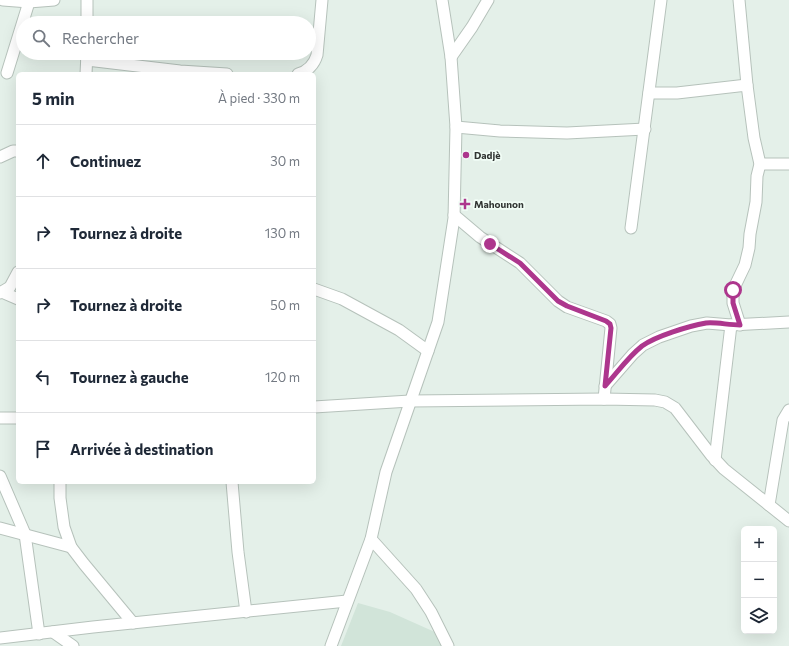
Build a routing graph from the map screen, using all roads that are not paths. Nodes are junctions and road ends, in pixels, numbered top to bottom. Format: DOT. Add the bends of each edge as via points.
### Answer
graph roads {
  1 [pos="4,0"];
  2 [pos="54,0"];
  3 [pos="87,0"];
  4 [pos="322,0"];
  5 [pos="442,0"];
  6 [pos="488,0"];
  7 [pos="661,0"];
  8 [pos="739,0"];
  9 [pos="29,2"];
  10 [pos="25,16"];
  11 [pos="87,16"];
  12 [pos="16,44"];
  13 [pos="452,57"];
  14 [pos="316,58"];
  15 [pos="87,60"];
  16 [pos="112,60"];
  17 [pos="315,60"];
  18 [pos="86,72"];
  19 [pos="195,72"];
  20 [pos="305,72"];
  21 [pos="7,73"];
  22 [pos="747,85"];
  23 [pos="649,93"];
  24 [pos="456,127"];
  25 [pos="645,129"];
  26 [pos="16,151"];
  27 [pos="2,155"];
  28 [pos="760,164"];
  29 [pos="789,164"];
  30 [pos="454,215"];
  31 [pos="631,228"];
  32 [pos="16,276"];
  33 [pos="316,290"];
  34 [pos="1,292"];
  35 [pos="16,298"];
  36 [pos="789,322"];
  37 [pos="735,325"];
  38 [pos="428,352"];
  39 [pos="605,386"];
  40 [pos="604,399"];
  41 [pos="410,400"];
  42 [pos="316,407"];
  43 [pos="789,410"];
  44 [pos="0,418"];
  45 [pos="16,418"];
  46 [pos="715,460"];
  47 [pos="0,476"];
  48 [pos="60,484"];
  49 [pos="232,484"];
  50 [pos="769,505"];
  51 [pos="789,521"];
  52 [pos="0,528"];
  53 [pos="25,534"];
  54 [pos="371,539"];
  55 [pos="71,546"];
  56 [pos="347,601"];
  57 [pos="246,612"];
  58 [pos="132,623"];
  59 [pos="53,632"];
  60 [pos="39,634"];
  61 [pos="0,638"];
  62 [pos="73,646"];
  63 [pos="331,646"];
  64 [pos="448,646"];
  1 -- 9 [label="street"];
  2 -- 9 [label="street"];
  3 -- 11 [label="street"];
  4 -- 14 [label="street"];
  5 -- 13 [label="street"];
  6 -- 13 [label="street"];
  7 -- 23 [label="street"];
  8 -- 22 [label="street"];
  9 -- 10 [label="street"];
  12 -- 21 [label="street"];
  13 -- 24 [label="street"];
  15 -- 18 [label="street"];
  16 -- 19 [label="street"];
  17 -- 20 [label="street"];
  22 -- 23 [label="street" via="676,93"];
  22 -- 28 [label="street"];
  23 -- 25 [label="street"];
  24 -- 25 [label="street" via="567,133"];
  24 -- 30 [label="street"];
  25 -- 31 [label="street"];
  26 -- 27 [label="street"];
  28 -- 29 [label="street"];
  28 -- 37 [label="street" via="749,248 745,265 733,290"];
  30 -- 38 [label="street" via="438,322"];
  30 -- 39 [label="street" via="480,237 520,263 558,301 610,324"];
  32 -- 34 [label="street" via="10,287"];
  33 -- 38 [label="street" via="342,299 387,323"];
  34 -- 35 [label="street"];
  36 -- 37 [label="street"];
  37 -- 39 [label="street" via="707,323 659,337 643,345 633,354"];
  37 -- 46 [label="street"];
  38 -- 41 [label="street"];
  39 -- 40 [label="street"];
  40 -- 41 [label="street"];
  40 -- 46 [label="street" via="655,400 671,404"];
  41 -- 42 [label="street"];
  41 -- 54 [label="street" via="386,472"];
  43 -- 50 [label="street" via="783,420"];
  44 -- 45 [label="street"];
  46 -- 50 [label="street"];
  47 -- 53 [label="street"];
  48 -- 55 [label="street" via="64,527"];
  49 -- 57 [label="street"];
  50 -- 51 [label="street"];
  52 -- 53 [label="street"];
  53 -- 55 [label="street"];
  53 -- 60 [label="street"];
  54 -- 56 [label="street"];
  54 -- 64 [label="street" via="416,589"];
  55 -- 58 [label="street"];
  56 -- 57 [label="street"];
  56 -- 63 [label="street"];
  57 -- 58 [label="street"];
  58 -- 59 [label="street"];
  59 -- 60 [label="street"];
  59 -- 62 [label="street"];
  60 -- 61 [label="street"];
}
